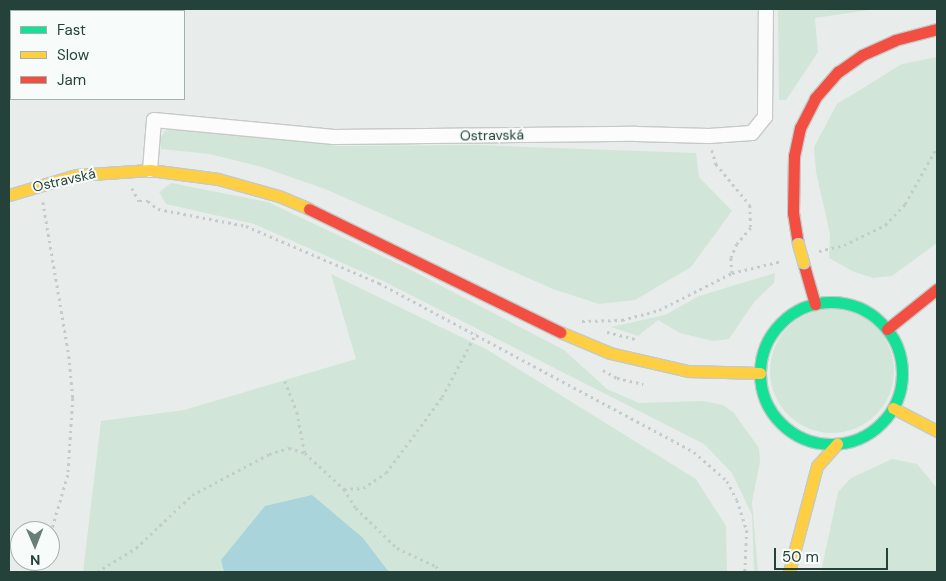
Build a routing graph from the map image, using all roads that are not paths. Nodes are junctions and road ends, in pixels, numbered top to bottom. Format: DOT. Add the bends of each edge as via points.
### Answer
graph roads {
  1 [pos="766,9"];
  2 [pos="937,29"];
  3 [pos="150,170"];
  4 [pos="9,195"];
  5 [pos="937,289"];
  6 [pos="815,304"];
  7 [pos="887,329"];
  8 [pos="760,373"];
  9 [pos="893,408"];
  10 [pos="925,427"];
  11 [pos="937,431"];
  12 [pos="937,439"];
  13 [pos="837,444"];
  14 [pos="789,572"];
  1 -- 3 [label="street, Ostravská" via="764,122 752,133 709,136 334,137 154,120"];
  2 -- 6 [label="main road, bridge" via="895,40 862,55 838,72 815,98 800,128 794,156 793,213"];
  3 -- 4 [label="main road, Ostravská" via="76,175"];
  3 -- 8 [label="main road, Ostravská" via="218,179 280,196 533,321 610,353 688,372"];
  5 -- 7 [label="main road"];
  6 -- 7 [label="main road" via="828,302 854,306 867,312"];
  6 -- 8 [label="main road" via="795,312 779,325 763,352"];
  7 -- 9 [label="main road" via="898,347 902,368 901,388"];
  8 -- 13 [label="main road" via="765,399 788,430 812,441"];
  9 -- 10 [label="main road"];
  9 -- 13 [label="main road" via="865,435"];
  10 -- 11 [label="main road"];
  10 -- 12 [label="main road"];
  13 -- 14 [label="main road" via="817,466"];
}
